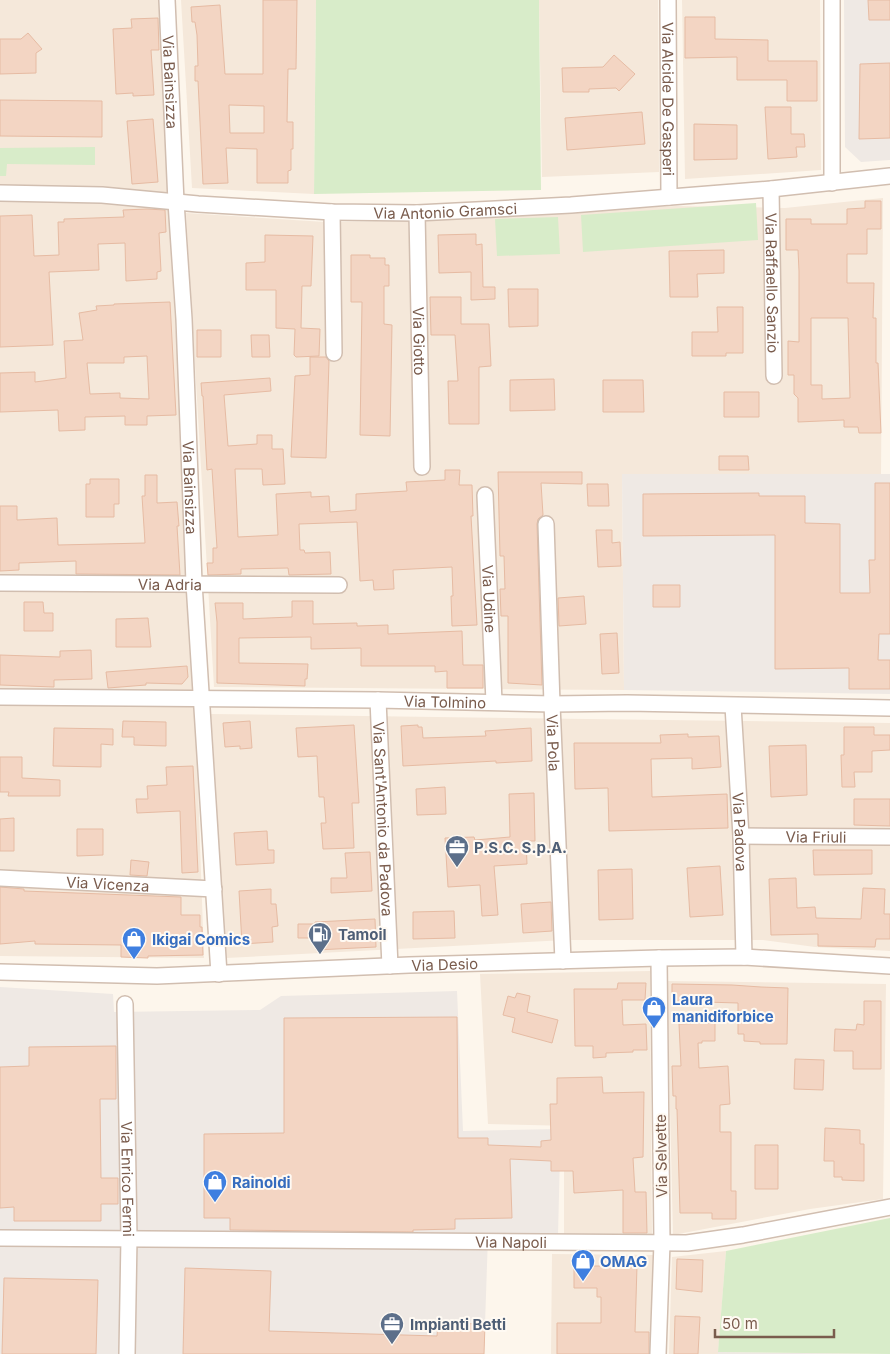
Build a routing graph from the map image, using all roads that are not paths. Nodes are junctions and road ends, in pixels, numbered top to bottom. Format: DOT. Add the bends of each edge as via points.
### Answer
graph roads {
  1 [pos="167,0"];
  2 [pos="668,0"];
  3 [pos="832,0"];
  4 [pos="890,176"];
  5 [pos="832,183"];
  6 [pos="771,189"];
  7 [pos="0,193"];
  8 [pos="669,197"];
  9 [pos="176,202"];
  10 [pos="332,212"];
  11 [pos="417,213"];
  12 [pos="334,353"];
  13 [pos="774,376"];
  14 [pos="422,467"];
  15 [pos="485,495"];
  16 [pos="546,524"];
  17 [pos="0,583"];
  18 [pos="194,583"];
  19 [pos="340,585"];
  20 [pos="0,697"];
  21 [pos="201,699"];
  22 [pos="378,700"];
  23 [pos="494,702"];
  24 [pos="552,704"];
  25 [pos="734,706"];
  26 [pos="890,708"];
  27 [pos="741,836"];
  28 [pos="890,837"];
  29 [pos="0,878"];
  30 [pos="214,889"];
  31 [pos="744,957"];
  32 [pos="658,958"];
  33 [pos="563,961"];
  34 [pos="390,966"];
  35 [pos="890,966"];
  36 [pos="0,972"];
  37 [pos="219,974"];
  38 [pos="125,1004"];
  39 [pos="890,1207"];
  40 [pos="0,1238"];
  41 [pos="129,1238"];
  42 [pos="662,1243"];
  43 [pos="127,1354"];
  44 [pos="658,1354"];
  1 -- 9 [label="street, Via Bainsizza"];
  2 -- 8 [label="street, Via Alcide De Gasperi"];
  3 -- 5 [label="street"];
  4 -- 5 [label="street, Via Antonio Gramsci"];
  5 -- 6 [label="street, Via Antonio Gramsci"];
  6 -- 8 [label="street, Via Antonio Gramsci"];
  6 -- 13 [label="street, Via Raffaello Sanzio"];
  7 -- 9 [label="street, Via Antonio Gramsci" via="102,195"];
  8 -- 11 [label="street, Via Antonio Gramsci"];
  9 -- 10 [label="street, Via Antonio Gramsci"];
  9 -- 18 [label="street, Via Bainsizza"];
  10 -- 11 [label="street, Via Antonio Gramsci"];
  10 -- 12 [label="street"];
  11 -- 14 [label="street, Via Giotto"];
  15 -- 23 [label="street, Via Udine"];
  16 -- 24 [label="street, Via Pola"];
  17 -- 18 [label="street, Via Adria"];
  18 -- 19 [label="street, Via Adria"];
  18 -- 21 [label="street, Via Bainsizza"];
  20 -- 21 [label="street, Via Tolmino"];
  21 -- 22 [label="street, Via Tolmino"];
  21 -- 30 [label="street, Via Bainsizza"];
  22 -- 23 [label="street, Via Tolmino"];
  22 -- 34 [label="street, Via Sant'Antonio da Padova"];
  23 -- 24 [label="street, Via Tolmino"];
  24 -- 25 [label="street, Via Tolmino"];
  24 -- 33 [label="street, Via Pola"];
  25 -- 26 [label="street, Via Tolmino"];
  25 -- 27 [label="street, Via Padova"];
  27 -- 28 [label="street, Via Friuli"];
  27 -- 31 [label="street, Via Padova"];
  29 -- 30 [label="street, Via Vicenza"];
  30 -- 37 [label="street, Via Bainsizza"];
  31 -- 32 [label="street, Via Desio"];
  31 -- 35 [label="street, Via Desio"];
  32 -- 33 [label="street, Via Desio"];
  32 -- 42 [label="street, Via Selvette"];
  33 -- 34 [label="street, Via Desio"];
  34 -- 37 [label="street, Via Desio"];
  36 -- 37 [label="street, Via Desio" via="125,976"];
  38 -- 41 [label="street, Via Enrico Fermi"];
  39 -- 42 [label="street, Via Napoli" via="742,1235"];
  40 -- 41 [label="street, Via Napoli"];
  41 -- 42 [label="street, Via Napoli"];
  41 -- 43 [label="street, Via Enrico Fermi"];
  42 -- 44 [label="street, Via Selvette"];
}
